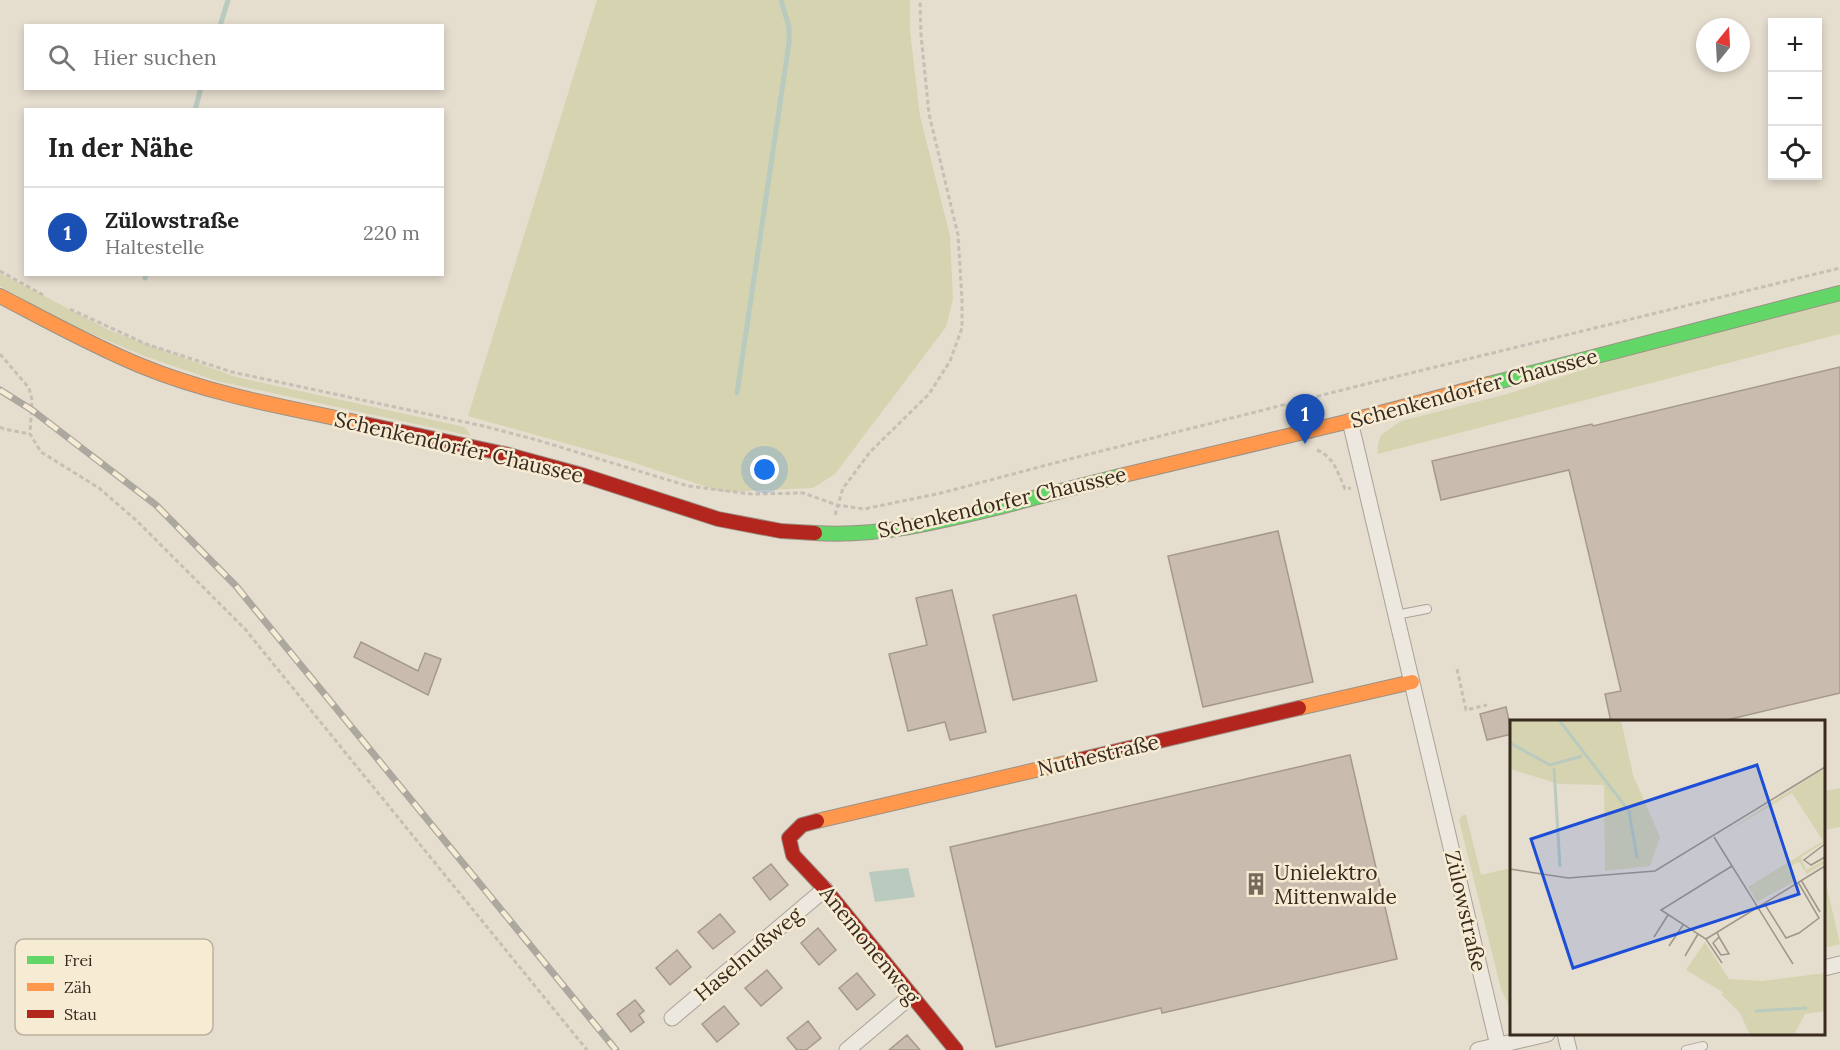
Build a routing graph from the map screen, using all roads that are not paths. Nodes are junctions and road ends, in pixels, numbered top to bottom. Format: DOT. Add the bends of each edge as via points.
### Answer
graph roads {
  1 [pos="1840,293"];
  2 [pos="0,297"];
  3 [pos="1350,421"];
  4 [pos="1428,609"];
  5 [pos="1396,615"];
  6 [pos="1412,682"];
  7 [pos="789,838"];
  8 [pos="825,889"];
  9 [pos="1840,964"];
  10 [pos="1825,968"];
  11 [pos="911,996"];
  12 [pos="672,1018"];
  13 [pos="1544,1035"];
  14 [pos="1565,1035"];
  15 [pos="1703,1046"];
  16 [pos="1498,1048"];
  17 [pos="847,1050"];
  18 [pos="956,1050"];
  19 [pos="1478,1050"];
  20 [pos="1569,1050"];
  21 [pos="1686,1050"];
  1 -- 3 [label="main road, Schenkendorfer Chaussee"];
  2 -- 3 [label="main road, Schenkendorfer Chaussee" via="141,366 212,390 495,451 718,519 781,531 843,534 913,527"];
  3 -- 5 [label="street, Zülowstraße"];
  4 -- 5 [label="lane"];
  5 -- 6 [label="street, Zülowstraße"];
  6 -- 7 [label="main road, Nuthestraße" via="802,825"];
  6 -- 16 [label="street, Zülowstraße"];
  7 -- 8 [label="main road, Anemonenweg" via="792,855"];
  8 -- 11 [label="main road, Anemonenweg"];
  8 -- 12 [label="street, Haselnußweg"];
  9 -- 10 [label="street"];
  11 -- 17 [label="street"];
  11 -- 18 [label="main road, Anemonenweg"];
  13 -- 16 [label="street"];
  14 -- 20 [label="street"];
  15 -- 21 [label="lane"];
  16 -- 19 [label="street"];
}
